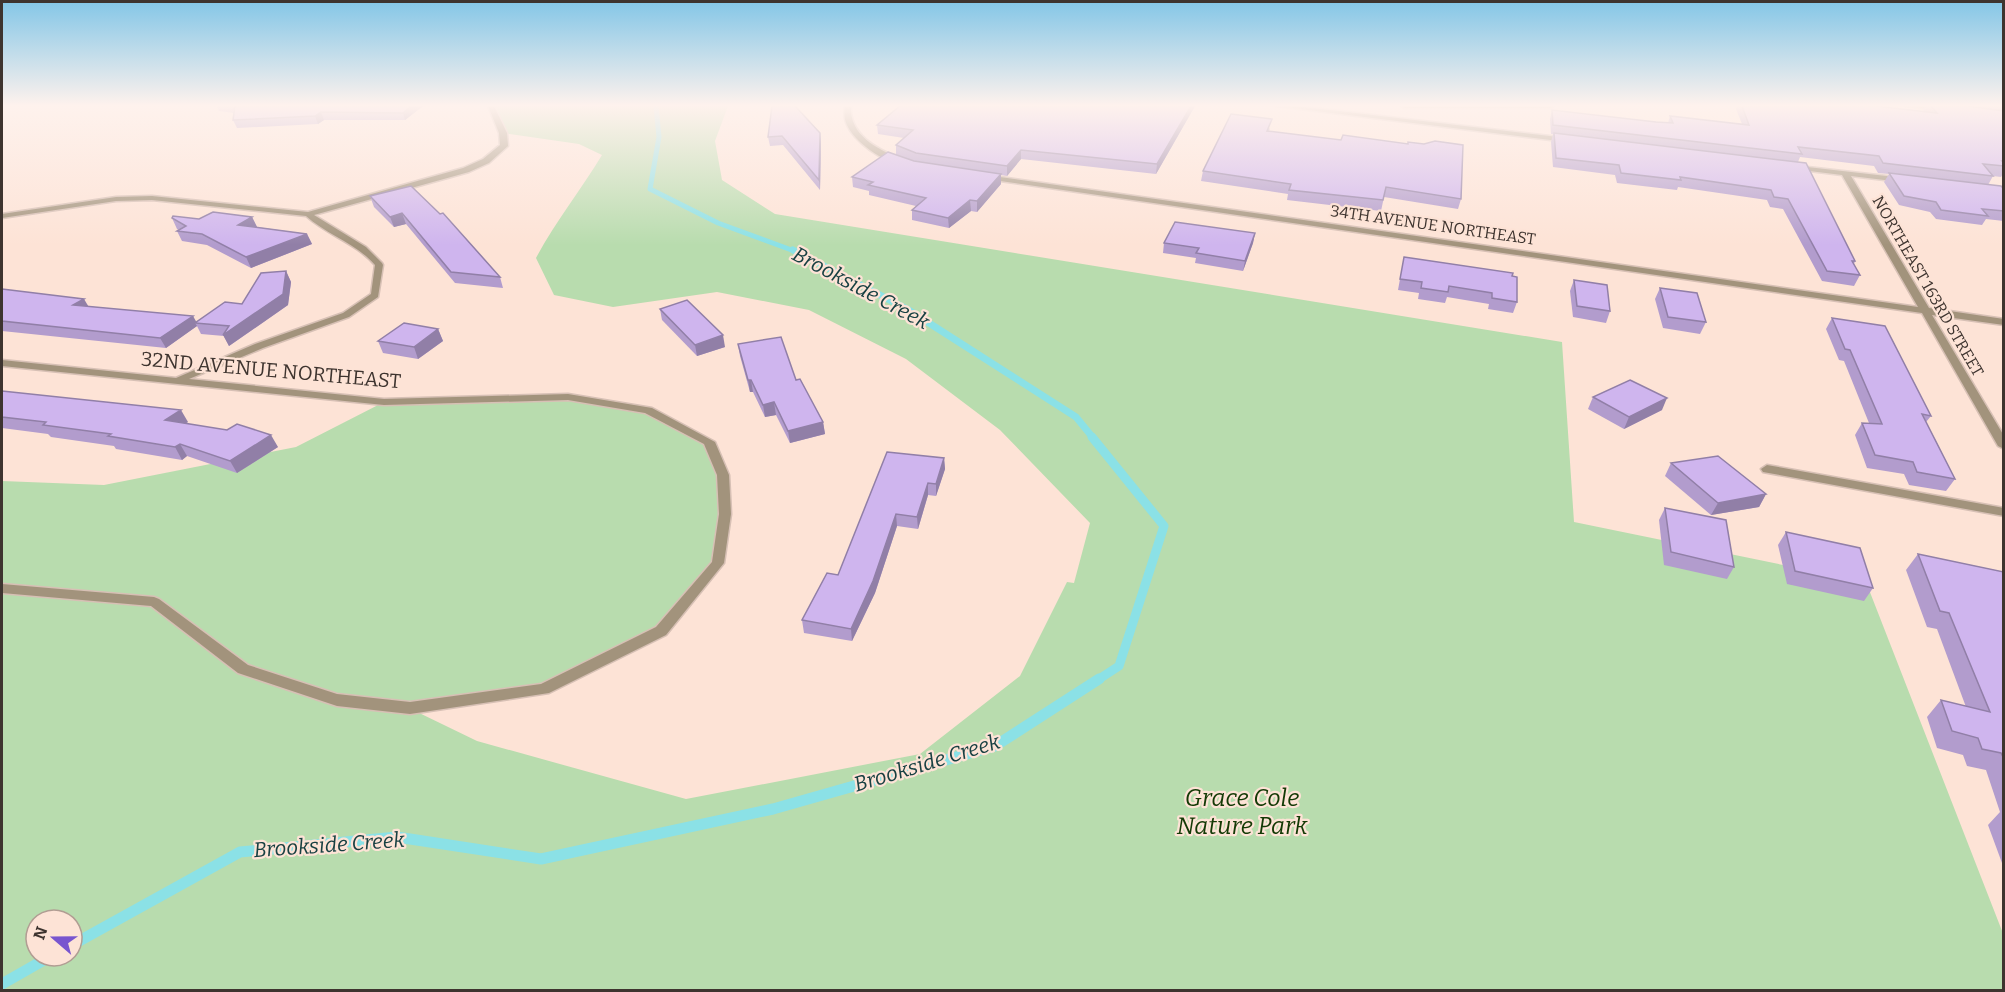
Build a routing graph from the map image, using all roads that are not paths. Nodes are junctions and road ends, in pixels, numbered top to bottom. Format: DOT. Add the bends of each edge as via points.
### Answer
graph roads {
  1 [pos="496,152"];
  2 [pos="879,152"];
  3 [pos="903,162"];
  4 [pos="1785,166"];
  5 [pos="1845,173"];
  6 [pos="974,175"];
  7 [pos="1913,181"];
  8 [pos="308,214"];
  9 [pos="2,216"];
  10 [pos="1924,310"];
  11 [pos="2004,322"];
  12 [pos="2,363"];
  13 [pos="178,380"];
  14 [pos="2004,446"];
  15 [pos="1767,469"];
  16 [pos="2004,512"];
  17 [pos="2,589"];
  1 -- 8 [label="street" via="466,170"];
  2 -- 3 [label="street"];
  4 -- 5 [label="street"];
  5 -- 7 [label="street"];
  5 -- 10 [label="street, NORTHEAST 163RD STREET"];
  6 -- 10 [label="street, 34TH AVENUE NORTHEAST"];
  8 -- 9 [label="street" via="152,198 116,199"];
  8 -- 13 [label="street" via="323,228 369,251 379,265 375,295 346,315"];
  10 -- 11 [label="street, 34TH AVENUE NORTHEAST"];
  10 -- 14 [label="street, NORTHEAST 163RD STREET"];
  12 -- 13 [label="street, 32ND AVENUE NORTHEAST"];
  13 -- 17 [label="street, 32ND AVENUE NORTHEAST" via="384,402 568,397 648,410 709,442 723,475 724,514 718,563 661,631 544,690 410,708 337,700 243,669 154,602"];
  15 -- 16 [label="street"];
}
